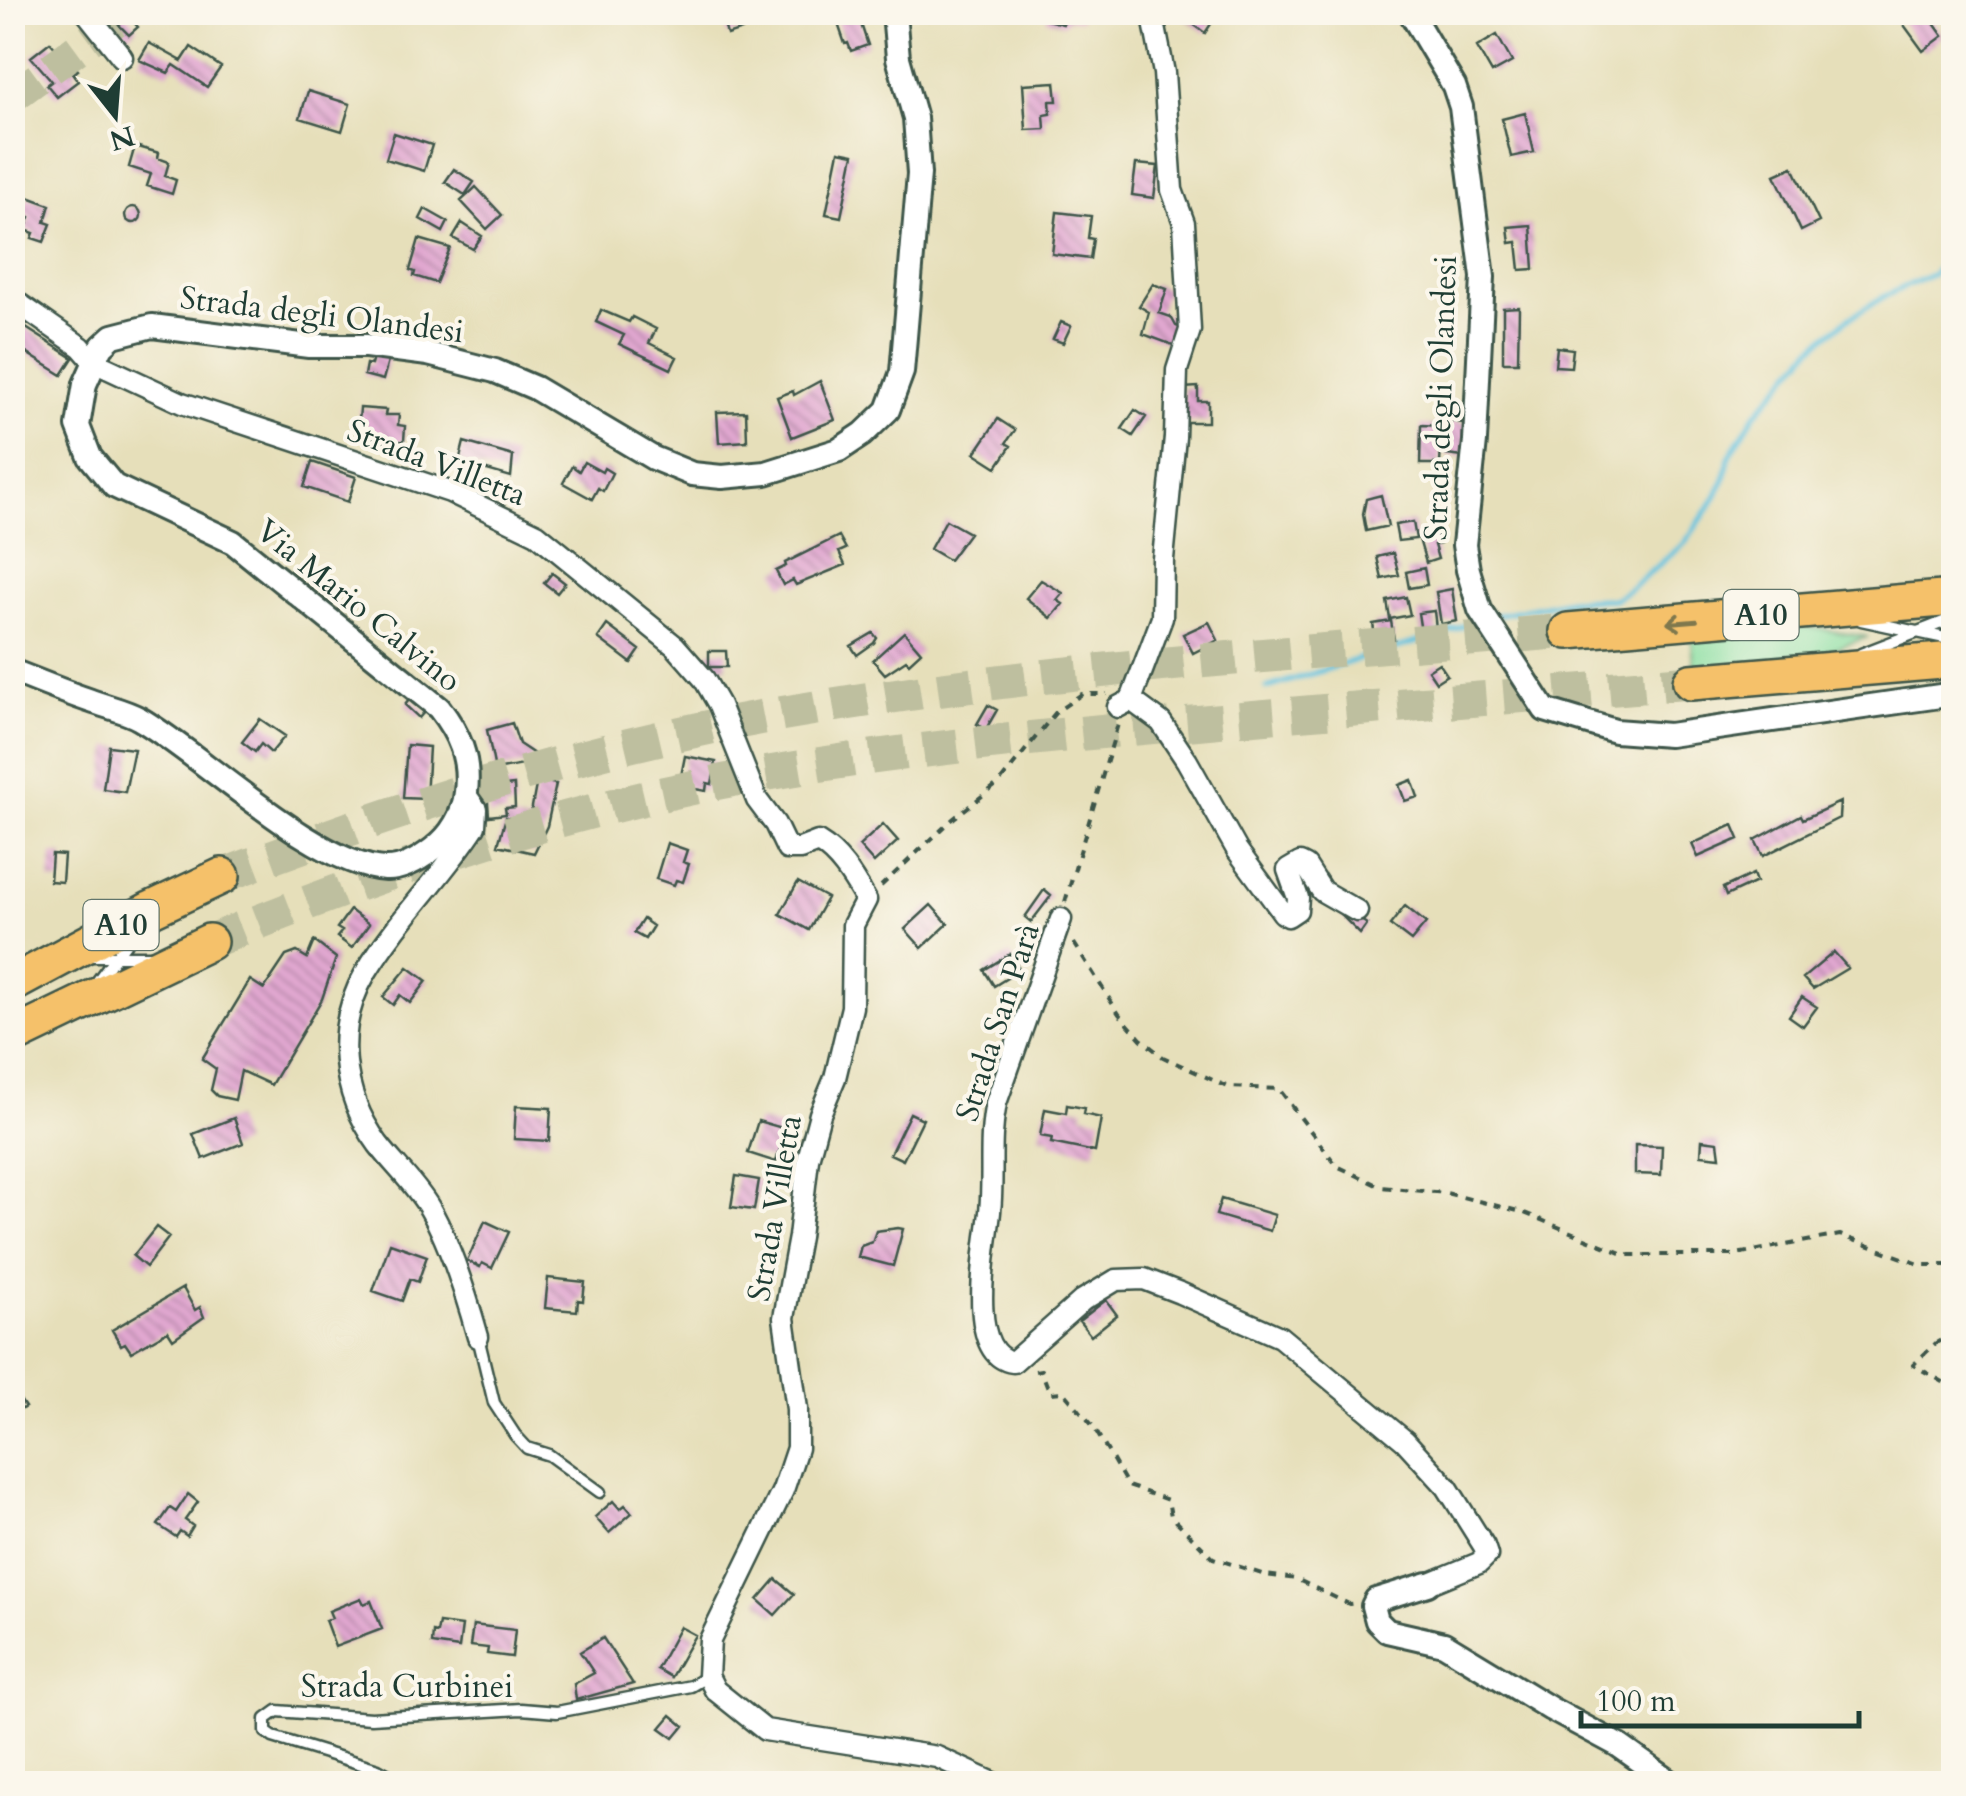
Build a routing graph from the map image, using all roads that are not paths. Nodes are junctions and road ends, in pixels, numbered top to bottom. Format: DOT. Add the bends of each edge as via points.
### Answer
graph roads {
  1 [pos="86,12"];
  2 [pos="894,12"];
  3 [pos="1152,12"];
  4 [pos="1410,12"];
  5 [pos="122,57"];
  6 [pos="12,299"];
  7 [pos="94,362"];
  8 [pos="1954,598"];
  9 [pos="1816,610"];
  10 [pos="1954,618"];
  11 [pos="1568,631"];
  12 [pos="1915,632"];
  13 [pos="1954,640"];
  14 [pos="1954,660"];
  15 [pos="12,671"];
  16 [pos="1822,671"];
  17 [pos="1690,682"];
  18 [pos="1954,694"];
  19 [pos="466,795"];
  20 [pos="222,876"];
  21 [pos="152,910"];
  22 [pos="1357,911"];
  23 [pos="1061,918"];
  24 [pos="209,942"];
  25 [pos="61,956"];
  26 [pos="116,956"];
  27 [pos="176,956"];
  28 [pos="17,981"];
  29 [pos="84,1000"];
  30 [pos="24,1031"];
  31 [pos="478,1338"];
  32 [pos="600,1492"];
  33 [pos="1428,1584"];
  34 [pos="708,1676"];
  35 [pos="405,1784"];
  36 [pos="996,1784"];
  37 [pos="1673,1784"];
  1 -- 5 [label="street"];
  2 -- 7 [label="street, Strada degli Olandesi" via="898,58 915,118 918,174 902,372 888,410 838,450 766,473 692,474 496,371 366,346 309,346 152,326 113,336"];
  3 -- 22 [label="street" via="1164,73 1172,190 1184,223 1190,330 1177,370 1162,618 1124,704 1161,722 1283,913 1297,910 1288,870 1300,862 1322,891"];
  4 -- 18 [label="street, Strada degli Olandesi" via="1461,108 1483,277 1464,545 1468,570 1480,610 1545,710 1615,731 1670,735"];
  6 -- 7 [label="street, Strada Villetta"];
  7 -- 19 [label="street, Via Mario Calvino" via="78,426 90,457 114,486 233,542 438,708 462,746"];
  7 -- 34 [label="street, Strada Villetta" via="182,403 450,492 537,534 675,646 720,706 757,800 787,849 826,846 866,900 853,925 852,1008 808,1159 784,1318 797,1448 710,1640"];
  8 -- 9 [label="highway, A10"];
  9 -- 11 [label="highway, A10, one-way"];
  9 -- 12 [label="lane"];
  10 -- 12 [label="lane"];
  12 -- 13 [label="lane"];
  12 -- 16 [label="lane"];
  14 -- 16 [label="highway, A10"];
  15 -- 19 [label="street, Via Mario Calvino" via="139,718 304,835 368,866 386,870 418,861 444,842"];
  16 -- 17 [label="highway, A10"];
  19 -- 31 [label="street" via="476,809 476,826 365,974 344,1048 359,1111 431,1211"];
  20 -- 21 [label="highway, A10"];
  21 -- 25 [label="highway, A10"];
  21 -- 26 [label="lane"];
  23 -- 33 [label="street, Strada San Parà" via="990,1132 983,1317 998,1357 1020,1358 1083,1300 1116,1280 1144,1278 1280,1337 1432,1466 1484,1546 1480,1563"];
  24 -- 27 [label="highway, A10"];
  25 -- 26 [label="lane"];
  25 -- 28 [label="highway, A10"];
  26 -- 27 [label="lane"];
  26 -- 29 [label="lane"];
  27 -- 29 [label="highway, A10"];
  29 -- 30 [label="highway, A10"];
  31 -- 32 [label="lane" via="494,1404 515,1434"];
  33 -- 37 [label="street" via="1376,1600 1374,1613 1387,1631 1444,1644"];
  34 -- 35 [label="lane, Strada Curbinei" via="691,1686 557,1712 371,1718 277,1711 266,1719 266,1732 274,1737 378,1769"];
  34 -- 36 [label="street" via="715,1690 765,1730 937,1757"];
}
